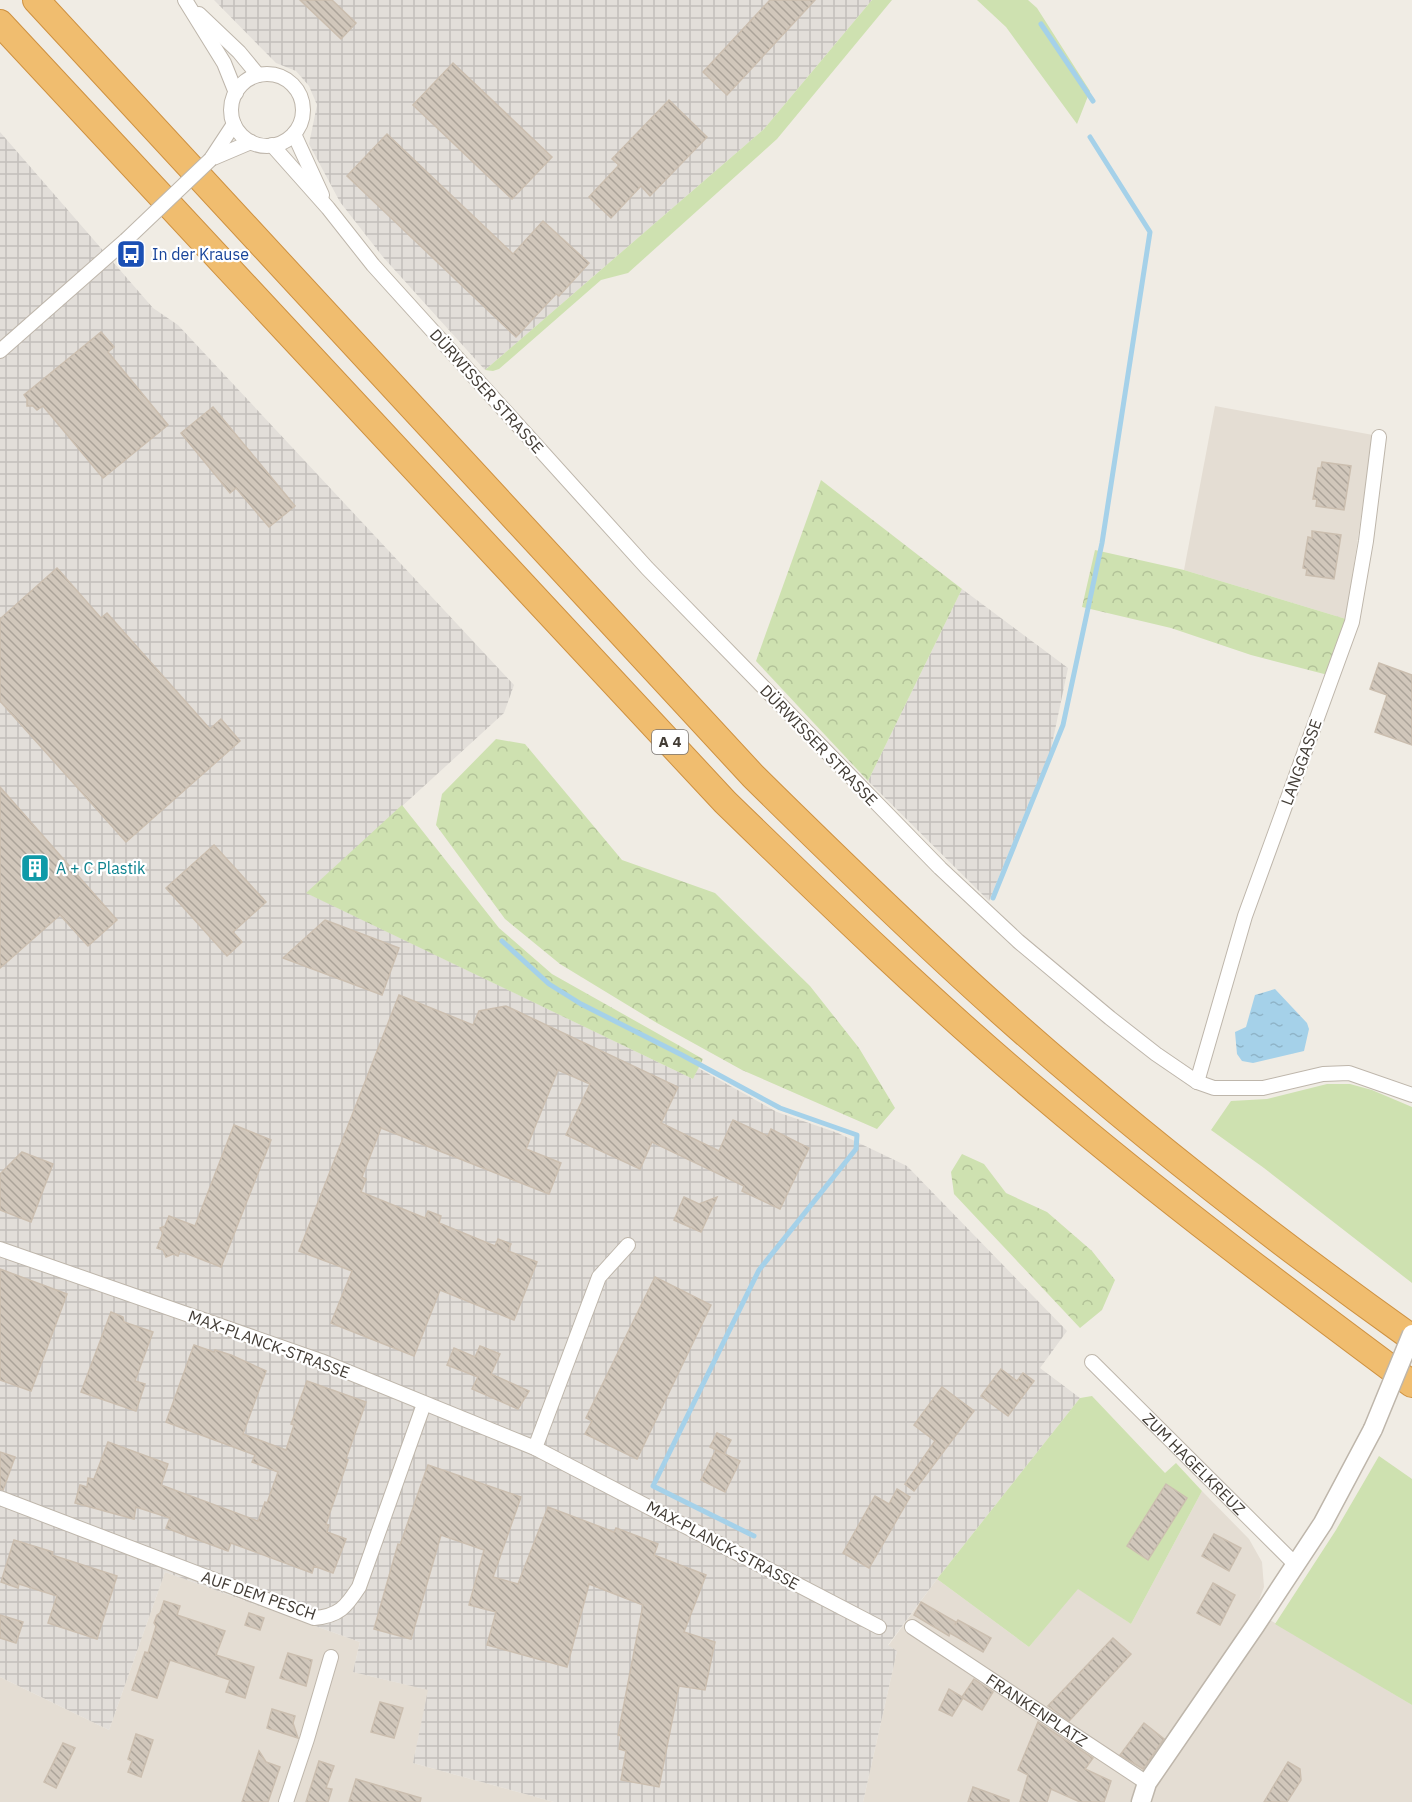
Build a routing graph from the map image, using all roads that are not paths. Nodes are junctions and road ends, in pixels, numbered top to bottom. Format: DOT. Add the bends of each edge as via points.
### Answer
graph roads {
  1 [pos="36,0"];
  2 [pos="185,0"];
  3 [pos="0,23"];
  4 [pos="258,75"];
  5 [pos="236,93"];
  6 [pos="234,124"];
  7 [pos="294,134"];
  8 [pos="251,142"];
  9 [pos="272,145"];
  10 [pos="211,159"];
  11 [pos="328,208"];
  12 [pos="0,351"];
  13 [pos="1379,437"];
  14 [pos="1197,1082"];
  15 [pos="1412,1095"];
  16 [pos="628,1245"];
  17 [pos="0,1249"];
  18 [pos="1412,1336"];
  19 [pos="1092,1362"];
  20 [pos="1412,1384"];
  21 [pos="424,1404"];
  22 [pos="535,1448"];
  23 [pos="0,1498"];
  24 [pos="1296,1565"];
  25 [pos="912,1626"];
  26 [pos="879,1627"];
  27 [pos="331,1657"];
  28 [pos="1147,1783"];
  29 [pos="286,1802"];
  30 [pos="1141,1802"];
  1 -- 18 [label="highway, A 4" via="753,776 918,937 1069,1071 1229,1202"];
  2 -- 4 [label="street"];
  2 -- 5 [label="street" via="224,63"];
  3 -- 20 [label="highway, A 4" via="717,793 814,889 975,1038 1122,1162 1206,1231"];
  4 -- 5 [label="street"];
  4 -- 7 [label="street" via="273,74 288,80 298,91 302,121"];
  5 -- 6 [label="street" via="232,104"];
  6 -- 8 [label="street"];
  6 -- 10 [label="street"];
  7 -- 9 [label="street"];
  7 -- 11 [label="street, DÜRWISSER STRASSE"];
  8 -- 9 [label="street"];
  8 -- 10 [label="street"];
  9 -- 11 [label="street, DÜRWISSER STRASSE"];
  10 -- 12 [label="street, bridge"];
  11 -- 14 [label="street, DÜRWISSER STRASSE" via="373,265 648,568 940,868 1110,1018"];
  13 -- 14 [label="street, LANGGASSE" via="1352,622 1245,916"];
  14 -- 15 [label="street, DÜRWISSER STRASSE" via="1214,1088 1263,1088 1323,1074 1349,1073"];
  16 -- 22 [label="street" via="599,1277"];
  17 -- 21 [label="street, MAX-PLANCK-STRASSE" via="321,1361"];
  18 -- 24 [label="street, bridge" via="1373,1429"];
  19 -- 24 [label="street, ZUM HAGELKREUZ"];
  21 -- 22 [label="street, MAX-PLANCK-STRASSE"];
  21 -- 23 [label="street, AUF DEM PESCH" via="359,1587 347,1606 330,1617 314,1618"];
  22 -- 26 [label="street, MAX-PLANCK-STRASSE"];
  24 -- 28 [label="street"];
  25 -- 28 [label="street, FRANKENPLATZ"];
  27 -- 29 [label="street"];
  28 -- 30 [label="street"];
}
